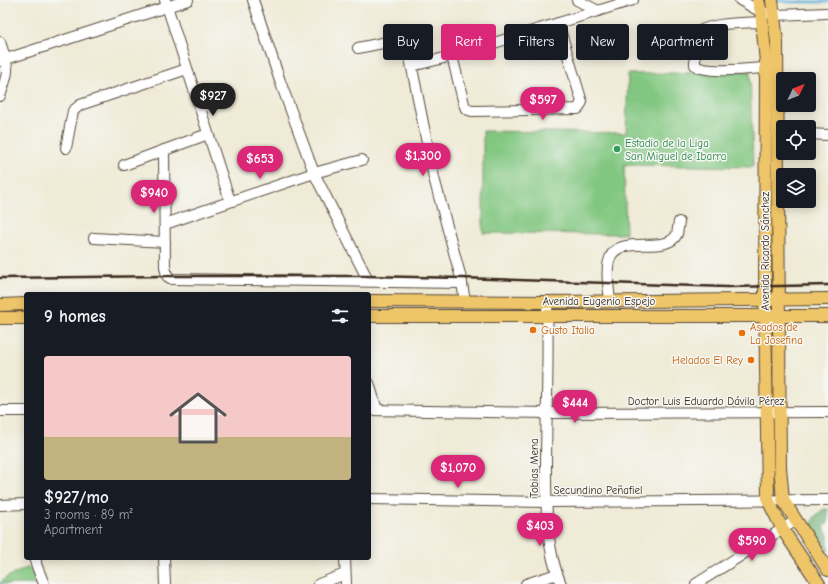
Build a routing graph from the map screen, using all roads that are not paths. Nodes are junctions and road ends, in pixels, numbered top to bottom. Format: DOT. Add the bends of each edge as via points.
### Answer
graph roads {
  1 [pos="188,0"];
  2 [pos="253,0"];
  3 [pos="577,0"];
  4 [pos="633,0"];
  5 [pos="740,0"];
  6 [pos="772,0"];
  7 [pos="166,3"];
  8 [pos="598,11"];
  9 [pos="760,11"];
  10 [pos="828,14"];
  11 [pos="775,15"];
  12 [pos="558,23"];
  13 [pos="0,42"];
  14 [pos="496,42"];
  15 [pos="358,48"];
  16 [pos="441,59"];
  17 [pos="3,60"];
  18 [pos="453,60"];
  19 [pos="412,66"];
  20 [pos="766,68"];
  21 [pos="187,69"];
  22 [pos="0,96"];
  23 [pos="780,120"];
  24 [pos="208,134"];
  25 [pos="816,134"];
  26 [pos="828,135"];
  27 [pos="66,148"];
  28 [pos="164,150"];
  29 [pos="362,160"];
  30 [pos="781,160"];
  31 [pos="124,165"];
  32 [pos="314,173"];
  33 [pos="230,201"];
  34 [pos="679,222"];
  35 [pos="166,224"];
  36 [pos="94,238"];
  37 [pos="165,242"];
  38 [pos="368,280"];
  39 [pos="462,283"];
  40 [pos="828,299"];
  41 [pos="765,300"];
  42 [pos="780,300"];
  43 [pos="371,301"];
  44 [pos="465,301"];
  45 [pos="610,301"];
  46 [pos="547,302"];
  47 [pos="0,304"];
  48 [pos="24,304"];
  49 [pos="371,316"];
  50 [pos="828,316"];
  51 [pos="548,317"];
  52 [pos="765,317"];
  53 [pos="780,317"];
  54 [pos="0,318"];
  55 [pos="24,318"];
  56 [pos="371,396"];
  57 [pos="373,410"];
  58 [pos="0,411"];
  59 [pos="24,411"];
  60 [pos="781,412"];
  61 [pos="828,412"];
  62 [pos="546,413"];
  63 [pos="766,413"];
  64 [pos="371,499"];
  65 [pos="768,500"];
  66 [pos="783,500"];
  67 [pos="828,500"];
  68 [pos="546,502"];
  69 [pos="24,504"];
  70 [pos="0,505"];
  71 [pos="795,521"];
  72 [pos="783,530"];
  73 [pos="36,560"];
  74 [pos="164,560"];
  75 [pos="345,560"];
  76 [pos="828,570"];
  77 [pos="557,574"];
  78 [pos="346,579"];
  79 [pos="44,584"];
  80 [pos="165,584"];
  81 [pos="319,584"];
  82 [pos="526,584"];
  83 [pos="561,584"];
  84 [pos="696,584"];
  85 [pos="819,584"];
  1 -- 7 [label="street"];
  2 -- 32 [label="street"];
  3 -- 8 [label="street"];
  4 -- 8 [label="street"];
  5 -- 9 [label="street"];
  6 -- 11 [label="main road, Avenida Ricardo Sánchez"];
  7 -- 17 [label="street"];
  7 -- 21 [label="street"];
  8 -- 12 [label="street"];
  9 -- 11 [label="street"];
  9 -- 20 [label="main road, Avenida Ricardo Sánchez"];
  9 -- 20 [label="street" via="730,24 699,31 696,35 695,65 698,68 710,69"];
  10 -- 11 [label="street"];
  11 -- 23 [label="main road, Avenida Ricardo Sánchez"];
  12 -- 14 [label="street"];
  12 -- 18 [label="street" via="582,102 578,109 466,109"];
  13 -- 17 [label="street"];
  15 -- 19 [label="street" via="402,39 410,49"];
  16 -- 19 [label="street"];
  17 -- 22 [label="street" via="8,74"];
  19 -- 39 [label="street" via="434,178"];
  20 -- 41 [label="main road, Avenida Ricardo Sánchez"];
  21 -- 24 [label="street"];
  21 -- 27 [label="street" via="80,105 73,111"];
  24 -- 28 [label="street"];
  24 -- 33 [label="street"];
  25 -- 26 [label="street"];
  28 -- 31 [label="street"];
  28 -- 35 [label="street"];
  29 -- 32 [label="street"];
  30 -- 42 [label="main road, Avenida Ricardo Sánchez"];
  32 -- 33 [label="street"];
  32 -- 38 [label="street"];
  33 -- 35 [label="street"];
  34 -- 45 [label="street" via="676,235 667,242 629,246 613,252 609,258 608,272"];
  35 -- 37 [label="street"];
  36 -- 37 [label="street"];
  37 -- 38 [label="street" via="165,267 167,276 172,279"];
  38 -- 39 [label="street"];
  39 -- 44 [label="street"];
  40 -- 42 [label="main road, Avenida Eugenio Espejo"];
  41 -- 42 [label="main road, Avenida Eugenio Espejo"];
  41 -- 45 [label="main road, Avenida Eugenio Espejo"];
  41 -- 52 [label="main road, Avenida Ricardo Sánchez"];
  42 -- 53 [label="main road, Avenida Ricardo Sánchez"];
  43 -- 44 [label="main road, Avenida Eugenio Espejo"];
  44 -- 46 [label="main road, Avenida Eugenio Espejo"];
  45 -- 46 [label="main road, Avenida Eugenio Espejo"];
  46 -- 51 [label="street, Tobias Mena"];
  47 -- 48 [label="main road"];
  49 -- 51 [label="main road, Avenida Eugenio Espejo"];
  50 -- 53 [label="main road, Avenida Eugenio Espejo"];
  51 -- 52 [label="main road, Avenida Eugenio Espejo"];
  51 -- 62 [label="street, Tobias Mena"];
  52 -- 53 [label="main road, Avenida Eugenio Espejo"];
  52 -- 63 [label="main road, Avenida Ricardo Sánchez"];
  53 -- 60 [label="main road, Avenida Ricardo Sánchez"];
  54 -- 55 [label="main road"];
  56 -- 57 [label="street"];
  57 -- 62 [label="street, Doctor Luis Eduardo Dávila Pérez"];
  58 -- 59 [label="street"];
  60 -- 61 [label="street, Doctor Luis Eduardo Dávila Pérez"];
  60 -- 63 [label="street, Doctor Luis Eduardo Dávila Pérez"];
  60 -- 66 [label="main road, Avenida Ricardo Sánchez" via="780,467"];
  62 -- 63 [label="street, Doctor Luis Eduardo Dávila Pérez"];
  62 -- 68 [label="street, Tobias Mena"];
  63 -- 65 [label="main road, Avenida Ricardo Sánchez"];
  64 -- 68 [label="street, Secundino Peñafiel"];
  65 -- 66 [label="street, Secundino Peñafiel"];
  65 -- 68 [label="street, Secundino Peñafiel"];
  65 -- 72 [label="main road, Avenida Ricardo Sánchez"];
  66 -- 67 [label="street, Secundino Peñafiel"];
  66 -- 71 [label="main road, Avenida Ricardo Sánchez"];
  68 -- 77 [label="street, Tobias Mena"];
  69 -- 70 [label="street"];
  71 -- 72 [label="street"];
  71 -- 76 [label="main road, Avenida Ricardo Sánchez"];
  72 -- 84 [label="street"];
  72 -- 85 [label="main road, Avenida Ricardo Sánchez"];
  73 -- 79 [label="street"];
  74 -- 80 [label="street"];
  75 -- 78 [label="street"];
  77 -- 82 [label="street"];
  77 -- 83 [label="street, Tobias Mena"];
  78 -- 81 [label="street"];
}
